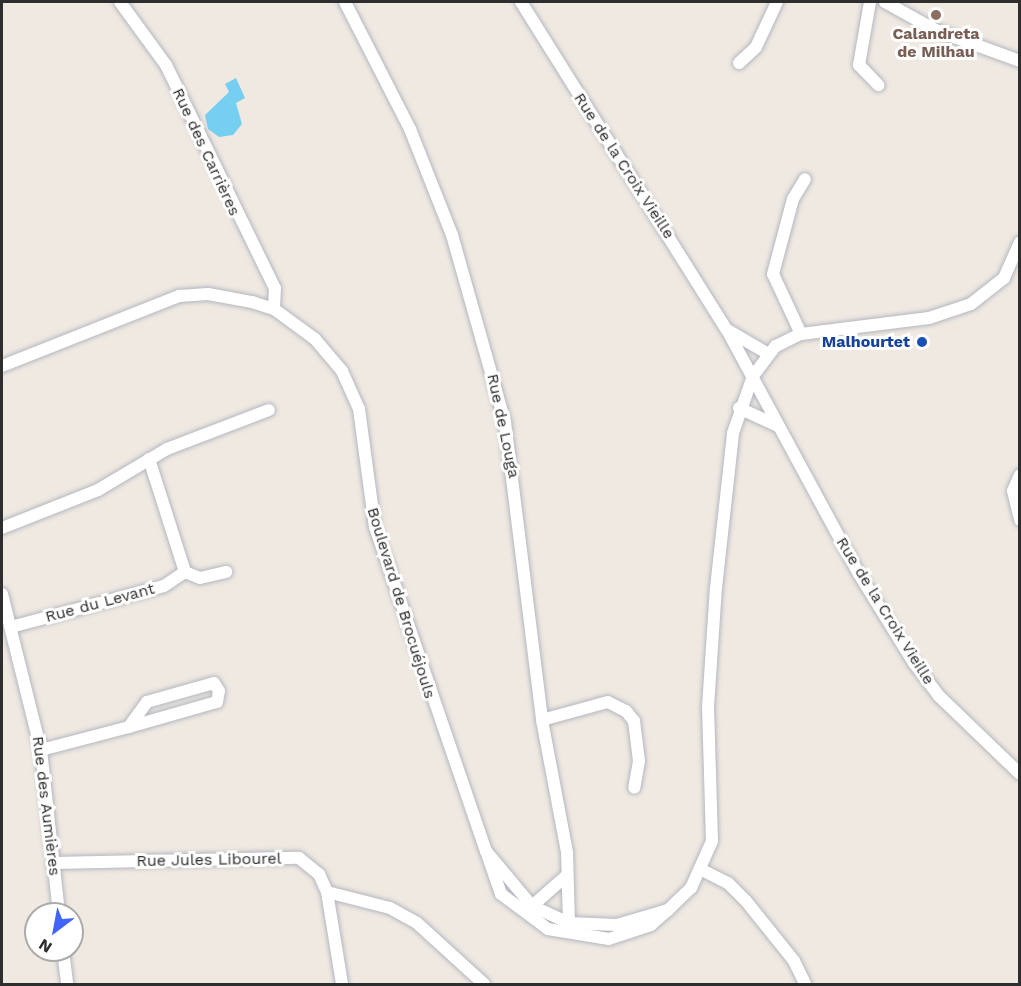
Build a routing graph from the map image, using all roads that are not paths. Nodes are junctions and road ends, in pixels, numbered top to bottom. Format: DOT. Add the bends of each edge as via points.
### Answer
graph roads {
  1 [pos="120,2"];
  2 [pos="345,2"];
  3 [pos="521,2"];
  4 [pos="777,2"];
  5 [pos="870,2"];
  6 [pos="885,2"];
  7 [pos="1020,62"];
  8 [pos="739,63"];
  9 [pos="878,85"];
  10 [pos="805,179"];
  11 [pos="1020,242"];
  12 [pos="274,309"];
  13 [pos="727,330"];
  14 [pos="801,334"];
  15 [pos="764,357"];
  16 [pos="2,366"];
  17 [pos="753,376"];
  18 [pos="739,408"];
  19 [pos="269,410"];
  20 [pos="779,426"];
  21 [pos="149,459"];
  22 [pos="1020,475"];
  23 [pos="1020,520"];
  24 [pos="2,528"];
  25 [pos="185,572"];
  26 [pos="226,572"];
  27 [pos="2,594"];
  28 [pos="11,627"];
  29 [pos="542,720"];
  30 [pos="129,727"];
  31 [pos="41,750"];
  32 [pos="1020,774"];
  33 [pos="634,788"];
  34 [pos="486,852"];
  35 [pos="53,863"];
  36 [pos="702,870"];
  37 [pos="565,877"];
  38 [pos="327,892"];
  39 [pos="58,902"];
  40 [pos="532,906"];
  41 [pos="668,910"];
  42 [pos="569,923"];
  43 [pos="64,962"];
  44 [pos="67,984"];
  45 [pos="342,984"];
  46 [pos="484,984"];
  47 [pos="805,984"];
  1 -- 12 [label="street, Rue des Carrières" via="166,65 275,288"];
  2 -- 29 [label="street, Rue de Louga" via="410,129 482,332 517,490"];
  3 -- 13 [label="street, Rue de la Croix Vieille"];
  4 -- 8 [label="street" via="756,47"];
  5 -- 9 [label="street" via="859,65"];
  6 -- 7 [label="street" via="956,39"];
  10 -- 14 [label="street" via="793,199 773,274"];
  11 -- 14 [label="street" via="1004,278 954,312"];
  12 -- 16 [label="street, Boulevard de Brocuéjouls" via="208,294 179,296"];
  12 -- 34 [label="street, Boulevard de Brocuéjouls" via="321,346 342,372 359,409 375,527"];
  13 -- 15 [label="street, Rue de la Croix Vieille"];
  13 -- 17 [label="street, Rue de la Croix Vieille"];
  14 -- 15 [label="street"];
  15 -- 17 [label="street, Boulevard de Brocuéjouls"];
  17 -- 18 [label="street, Boulevard de Brocuéjouls"];
  17 -- 20 [label="street, Rue de la Croix Vieille"];
  18 -- 20 [label="street"];
  18 -- 36 [label="street, Boulevard de Brocuéjouls" via="709,673 713,815"];
  19 -- 21 [label="street"];
  20 -- 32 [label="street, Rue de la Croix Vieille" via="914,663 939,696"];
  21 -- 24 [label="street" via="98,490"];
  21 -- 25 [label="street"];
  22 -- 23 [label="street" via="1013,491"];
  25 -- 26 [label="street" via="200,578"];
  25 -- 28 [label="street, Rue du Levant" via="164,586"];
  27 -- 28 [label="street, Rue des Aumières"];
  28 -- 31 [label="street, Rue des Aumières"];
  29 -- 33 [label="street" via="608,702 626,711 633,721 639,761"];
  29 -- 37 [label="street, Rue de Louga" via="567,852"];
  30 -- 30 [label="street" via="217,702 219,691 214,683 147,702"];
  30 -- 31 [label="street"];
  31 -- 35 [label="street, Rue des Aumières"];
  34 -- 40 [label="street, Boulevard de Brocuéjouls"];
  34 -- 41 [label="street, Boulevard de Brocuéjouls" via="501,894 548,929 609,939 651,925"];
  35 -- 38 [label="street, Rue Jules Libourel" via="299,858 319,874"];
  35 -- 39 [label="street, Rue des Aumières"];
  36 -- 41 [label="street, Boulevard de Brocuéjouls"];
  36 -- 47 [label="street" via="728,883 746,901 794,961"];
  37 -- 40 [label="street"];
  37 -- 42 [label="street, Rue de Louga"];
  38 -- 45 [label="street, Rue Jules Libourel"];
  38 -- 46 [label="street" via="390,908 417,923"];
  40 -- 42 [label="street, Boulevard de Brocuéjouls"];
  41 -- 42 [label="street, Boulevard de Brocuéjouls" via="616,926"];
  43 -- 44 [label="street"];
}
